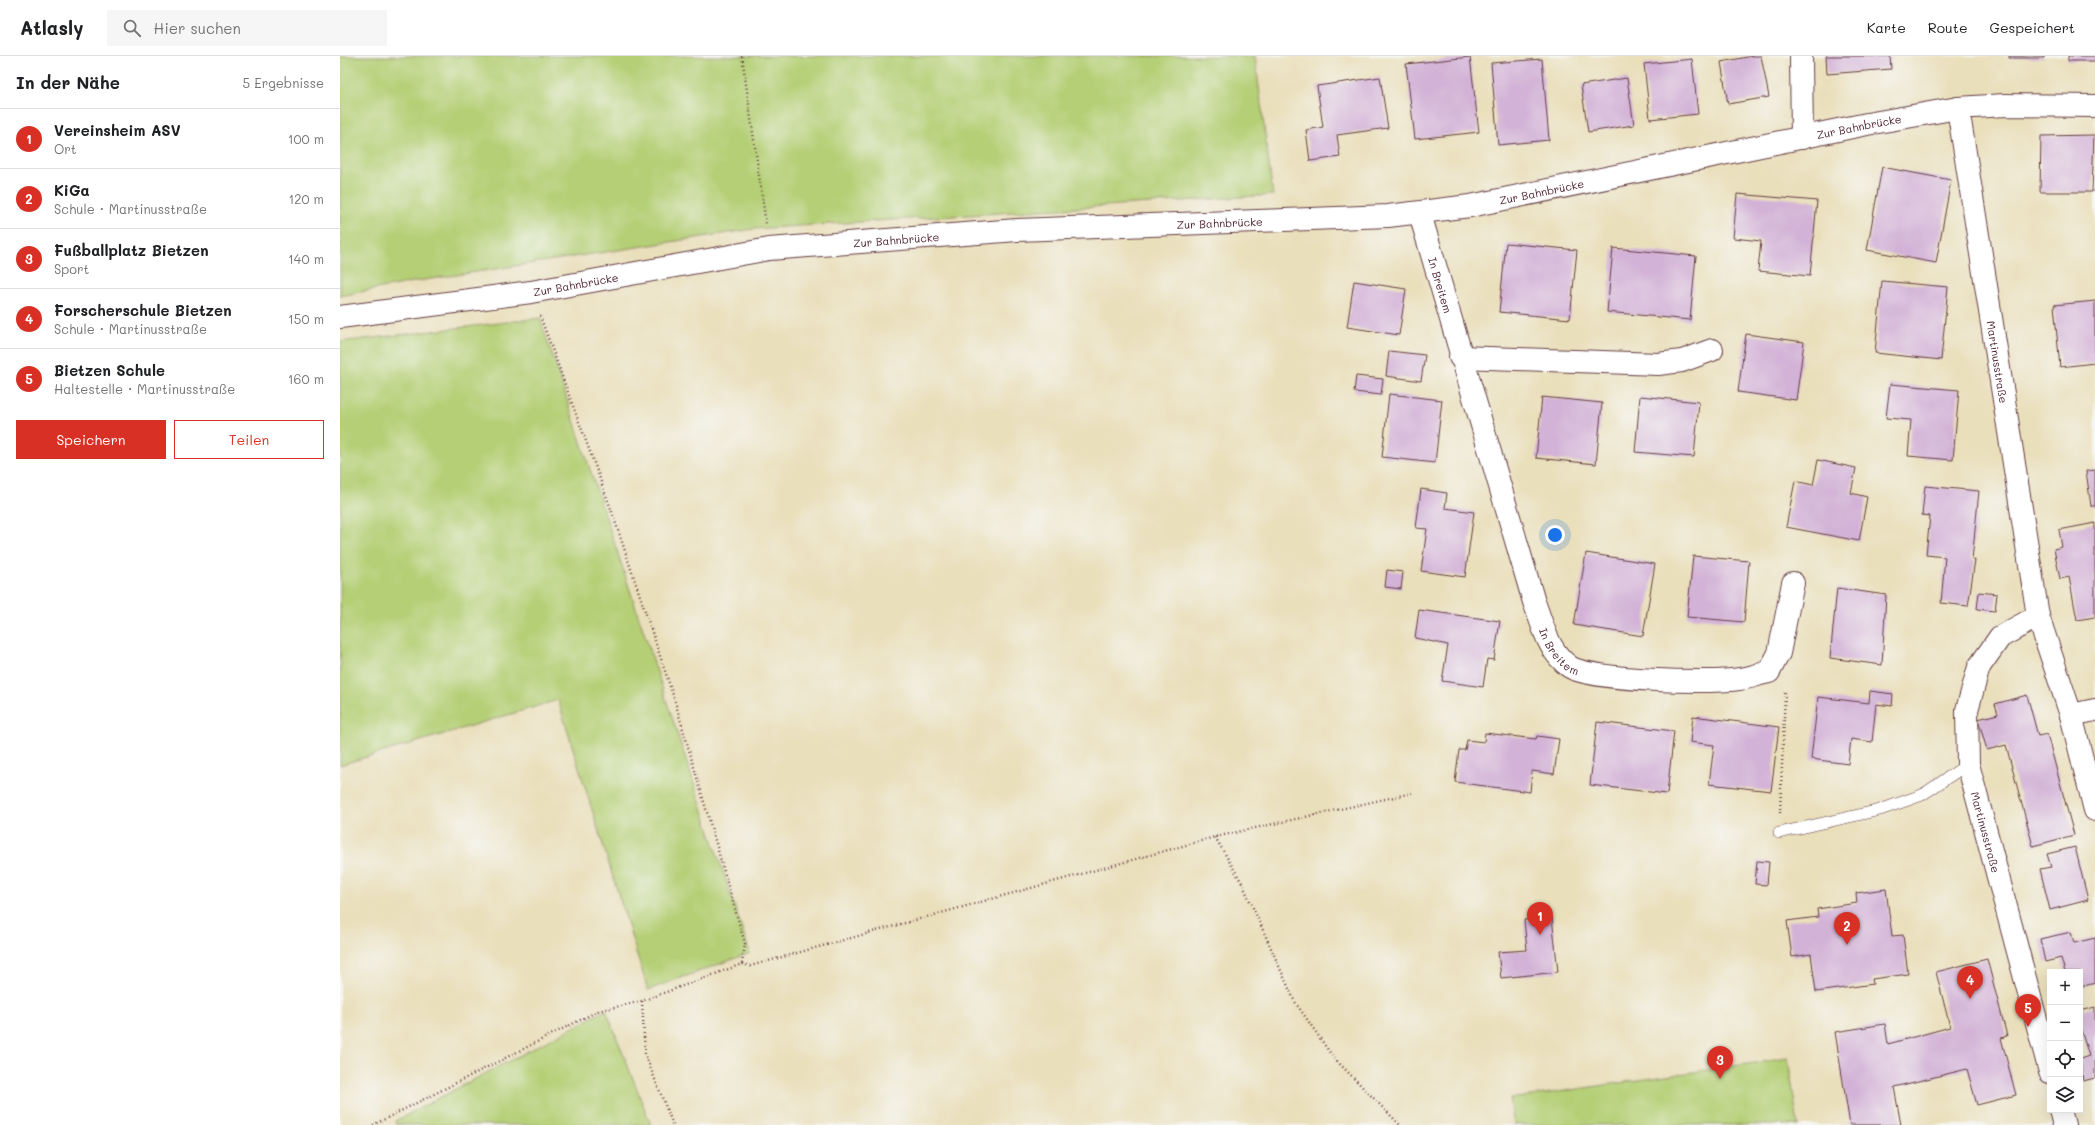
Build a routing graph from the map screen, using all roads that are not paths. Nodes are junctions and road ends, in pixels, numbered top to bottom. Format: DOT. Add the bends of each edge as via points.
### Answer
graph roads {
  1 [pos="1801,56"];
  2 [pos="2095,106"];
  3 [pos="1958,108"];
  4 [pos="1802,138"];
  5 [pos="1420,214"];
  6 [pos="340,316"];
  7 [pos="1712,350"];
  8 [pos="1460,357"];
  9 [pos="1793,583"];
  10 [pos="2038,616"];
  11 [pos="2095,710"];
  12 [pos="2071,716"];
  13 [pos="1968,764"];
  14 [pos="2095,810"];
  15 [pos="1779,833"];
  16 [pos="2047,1061"];
  17 [pos="2061,1113"];
  18 [pos="2064,1125"];
  1 -- 4 [label="street"];
  2 -- 3 [label="street, Zur Bahnbrücke" via="2005,105"];
  3 -- 4 [label="street, Zur Bahnbrücke"];
  3 -- 10 [label="street, Martinusstraße"];
  4 -- 5 [label="street, Zur Bahnbrücke"];
  5 -- 6 [label="street, Zur Bahnbrücke" via="1017,230 769,249 531,292"];
  5 -- 8 [label="street, In Breitem"];
  7 -- 8 [label="street" via="1682,360 1658,364"];
  8 -- 9 [label="street, In Breitem" via="1534,602 1553,652 1571,668 1611,677 1682,680 1739,680 1769,672 1779,653"];
  10 -- 12 [label="street, Martinusstraße"];
  10 -- 13 [label="street, Martinusstraße" via="2000,637 1979,666 1967,710"];
  11 -- 12 [label="street"];
  12 -- 14 [label="street, Martinusstraße"];
  13 -- 15 [label="lane" via="1922,795 1880,810"];
  13 -- 16 [label="street, Martinusstraße"];
  17 -- 18 [label="street"];
}
